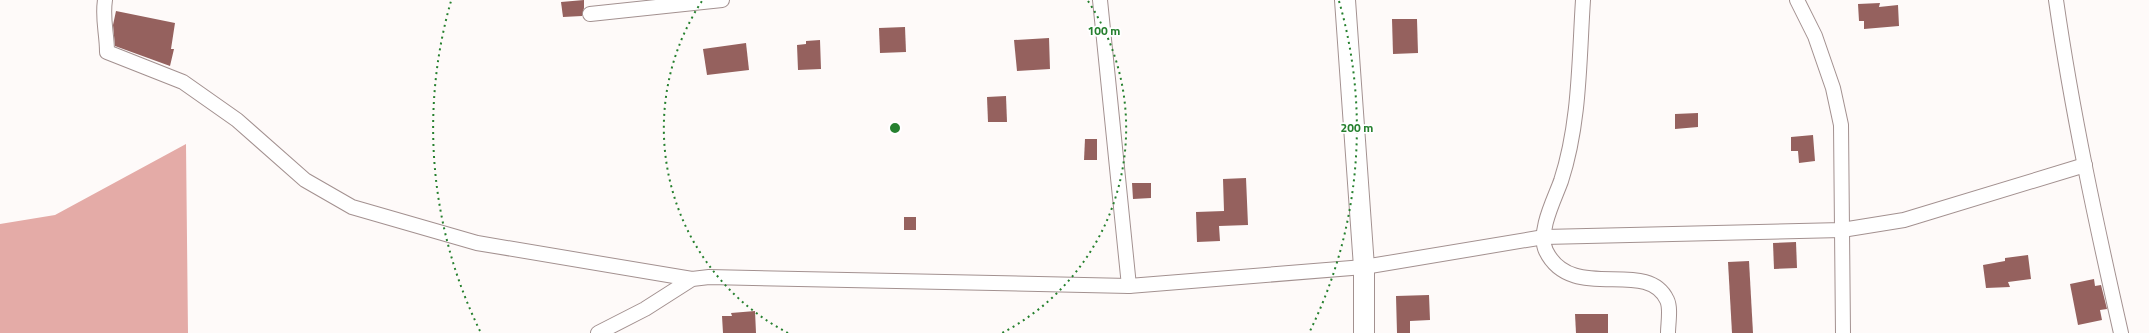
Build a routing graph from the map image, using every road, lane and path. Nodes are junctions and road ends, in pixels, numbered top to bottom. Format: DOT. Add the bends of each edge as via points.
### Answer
graph roads {
  1 [pos="105,0"];
  2 [pos="722,0"];
  3 [pos="1100,0"];
  4 [pos="1345,0"];
  5 [pos="1583,0"];
  6 [pos="1798,0"];
  7 [pos="2056,0"];
  8 [pos="590,14"];
  9 [pos="2085,165"];
  10 [pos="1842,230"];
  11 [pos="1544,237"];
  12 [pos="1364,267"];
  13 [pos="692,279"];
  14 [pos="1129,286"];
  15 [pos="598,333"];
  16 [pos="1364,333"];
  17 [pos="1668,333"];
  18 [pos="1843,333"];
  19 [pos="2122,333"];
  1 -- 13 [label="street" via="102,18 107,37 107,52 183,82 237,120 305,180 352,207 477,243"];
  2 -- 8 [label="street"];
  3 -- 14 [label="street"];
  4 -- 12 [label="street"];
  5 -- 11 [label="street" via="1574,127 1561,180 1550,207"];
  6 -- 10 [label="street" via="1815,36 1833,88 1841,125"];
  7 -- 9 [label="street" via="2065,63"];
  9 -- 10 [label="street" via="1904,220"];
  9 -- 19 [label="street"];
  10 -- 11 [label="street"];
  10 -- 18 [label="street"];
  11 -- 12 [label="street"];
  11 -- 17 [label="street" via="1546,250 1559,267 1580,278 1641,280 1660,288 1668,301"];
  12 -- 14 [label="street"];
  12 -- 16 [label="street"];
  13 -- 14 [label="street" via="709,277"];
  13 -- 15 [label="street" via="645,309"];
}
